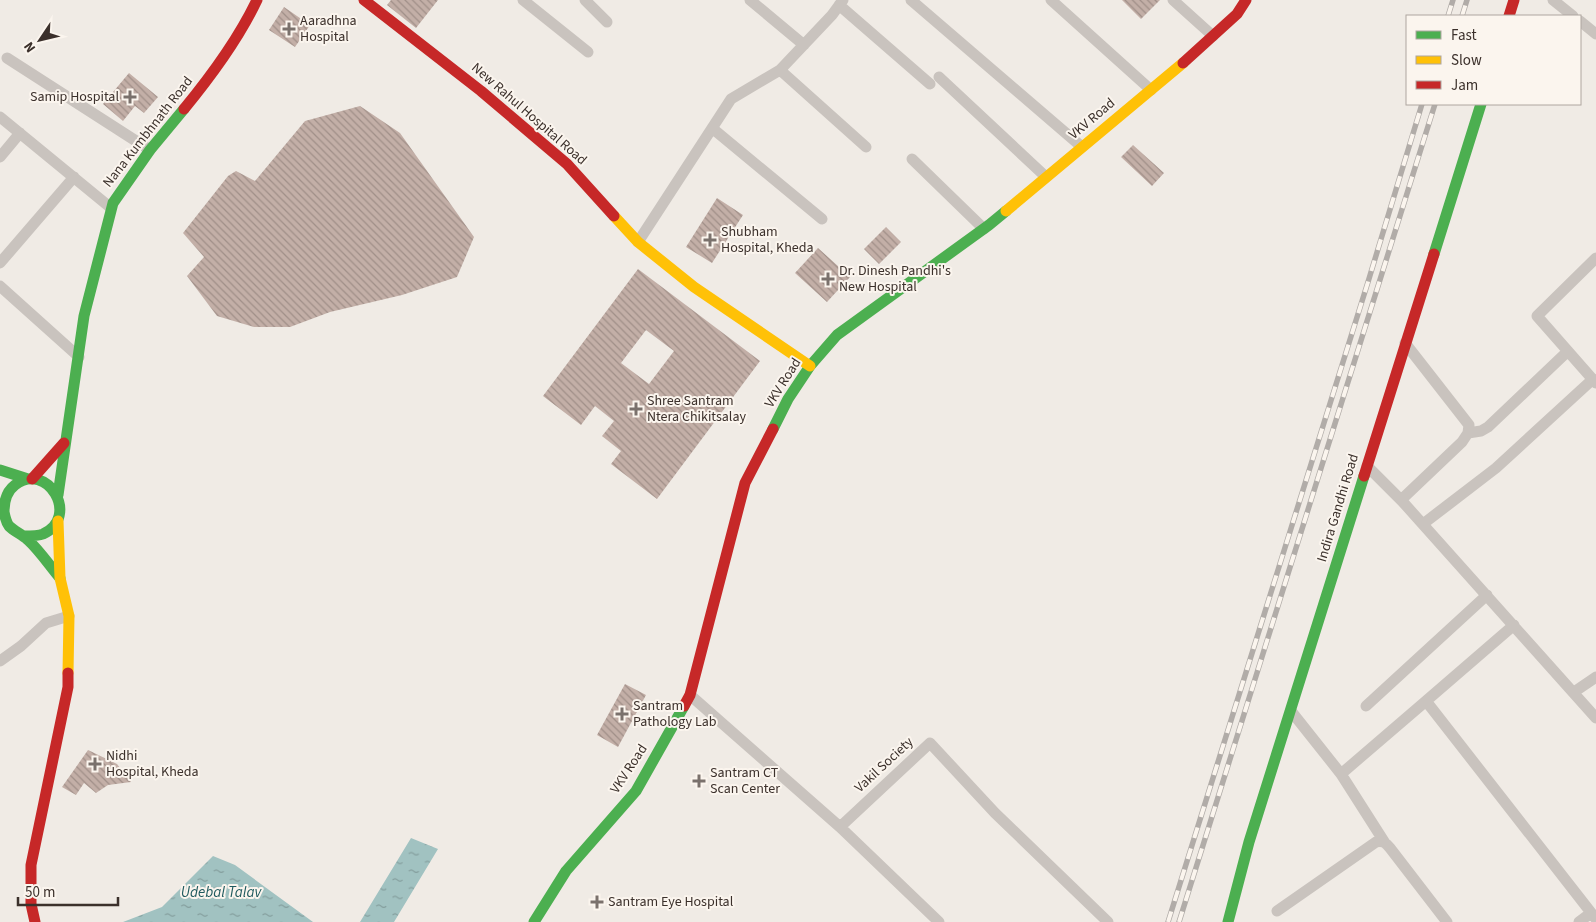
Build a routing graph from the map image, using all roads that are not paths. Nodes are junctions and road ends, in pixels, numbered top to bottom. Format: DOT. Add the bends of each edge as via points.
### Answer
graph roads {
  1 [pos="257,0"];
  2 [pos="364,0"];
  3 [pos="523,0"];
  4 [pos="586,0"];
  5 [pos="750,0"];
  6 [pos="910,0"];
  7 [pos="1051,0"];
  8 [pos="1173,0"];
  9 [pos="1246,0"];
  10 [pos="1514,0"];
  11 [pos="1553,0"];
  12 [pos="841,2"];
  13 [pos="1509,15"];
  14 [pos="1572,15"];
  15 [pos="607,22"];
  16 [pos="1581,22"];
  17 [pos="1596,34"];
  18 [pos="1213,36"];
  19 [pos="804,44"];
  20 [pos="588,52"];
  21 [pos="6,58"];
  22 [pos="780,70"];
  23 [pos="1151,90"];
  24 [pos="1480,105"];
  25 [pos="0,117"];
  26 [pos="712,128"];
  27 [pos="20,133"];
  28 [pos="866,147"];
  29 [pos="1082,147"];
  30 [pos="150,150"];
  31 [pos="0,157"];
  32 [pos="912,159"];
  33 [pos="74,177"];
  34 [pos="1046,177"];
  35 [pos="111,208"];
  36 [pos="822,219"];
  37 [pos="984,229"];
  38 [pos="638,242"];
  39 [pos="1596,258"];
  40 [pos="0,263"];
  41 [pos="0,286"];
  42 [pos="1405,343"];
  43 [pos="1568,351"];
  44 [pos="78,358"];
  45 [pos="810,366"];
  46 [pos="1594,381"];
  47 [pos="1468,433"];
  48 [pos="64,443"];
  49 [pos="1367,466"];
  50 [pos="0,470"];
  51 [pos="30,479"];
  52 [pos="58,495"];
  53 [pos="1401,500"];
  54 [pos="2,509"];
  55 [pos="58,521"];
  56 [pos="1423,524"];
  57 [pos="24,536"];
  58 [pos="60,578"];
  59 [pos="1487,595"];
  60 [pos="69,616"];
  61 [pos="1514,625"];
  62 [pos="0,661"];
  63 [pos="1596,677"];
  64 [pos="1574,692"];
  65 [pos="690,695"];
  66 [pos="1426,701"];
  67 [pos="1366,706"];
  68 [pos="1291,711"];
  69 [pos="1596,718"];
  70 [pos="1341,774"];
  71 [pos="840,827"];
  72 [pos="1385,843"];
  73 [pos="1277,911"];
  74 [pos="1594,916"];
  75 [pos="35,922"];
  76 [pos="534,922"];
  77 [pos="939,922"];
  78 [pos="1108,922"];
  79 [pos="1228,922"];
  80 [pos="1447,922"];
  81 [pos="1578,922"];
  1 -- 30 [label="main road, Nana Kumbhnath Road" via="245,26 208,79"];
  2 -- 38 [label="main road, New Rahul Hospital Road" via="481,91 567,164"];
  3 -- 20 [label="street"];
  4 -- 15 [label="street"];
  5 -- 19 [label="street"];
  6 -- 29 [label="street"];
  7 -- 23 [label="street"];
  8 -- 18 [label="street"];
  9 -- 18 [label="main road, VKV Road" via="1237,14"];
  10 -- 13 [label="main road"];
  11 -- 14 [label="street"];
  12 -- 19 [label="street"];
  12 -- 34 [label="street"];
  16 -- 17 [label="street"];
  18 -- 23 [label="main road, VKV Road"];
  19 -- 22 [label="street"];
  21 -- 30 [label="street"];
  22 -- 26 [label="street" via="731,99"];
  22 -- 28 [label="street"];
  23 -- 29 [label="main road, VKV Road"];
  24 -- 42 [label="main road, Indira Gandhi Road"];
  25 -- 27 [label="street"];
  26 -- 36 [label="street"];
  26 -- 38 [label="street"];
  27 -- 31 [label="street"];
  27 -- 33 [label="street"];
  29 -- 34 [label="main road, VKV Road"];
  30 -- 35 [label="main road, Nana Kumbhnath Road"];
  32 -- 37 [label="street"];
  33 -- 35 [label="street"];
  33 -- 40 [label="street"];
  34 -- 37 [label="main road, VKV Road"];
  35 -- 44 [label="main road, Nana Kumbhnath Road" via="84,316"];
  37 -- 45 [label="main road, VKV Road" via="837,335"];
  38 -- 45 [label="main road, New Rahul Hospital Road" via="694,287"];
  39 -- 43 [label="street" via="1537,316"];
  41 -- 44 [label="street"];
  42 -- 47 [label="street" via="1470,425"];
  42 -- 49 [label="main road, Indira Gandhi Road"];
  43 -- 46 [label="street"];
  43 -- 47 [label="street" via="1488,427"];
  44 -- 48 [label="main road, Nana Kumbhnath Road"];
  45 -- 65 [label="main road, VKV Road" via="788,399 745,483"];
  46 -- 56 [label="street" via="1496,468"];
  47 -- 53 [label="street"];
  48 -- 51 [label="main road"];
  48 -- 52 [label="main road, Nana Kumbhnath Road"];
  49 -- 53 [label="street"];
  49 -- 68 [label="main road, Indira Gandhi Road"];
  50 -- 51 [label="main road"];
  51 -- 52 [label="main road" via="46,482"];
  51 -- 54 [label="main road" via="12,486"];
  52 -- 55 [label="main road" via="61,513"];
  53 -- 56 [label="street"];
  54 -- 57 [label="main road" via="14,532"];
  55 -- 57 [label="main road" via="44,534"];
  55 -- 58 [label="main road"];
  56 -- 59 [label="street"];
  57 -- 58 [label="main road"];
  58 -- 60 [label="main road"];
  59 -- 61 [label="street"];
  59 -- 67 [label="street"];
  60 -- 62 [label="street" via="46,623"];
  60 -- 75 [label="main road" via="68,687 31,865 31,904"];
  61 -- 64 [label="street"];
  61 -- 66 [label="street"];
  63 -- 64 [label="street"];
  64 -- 69 [label="street"];
  65 -- 71 [label="street"];
  65 -- 76 [label="main road, VKV Road" via="636,792 566,871"];
  66 -- 70 [label="street"];
  66 -- 74 [label="street"];
  68 -- 70 [label="street"];
  68 -- 79 [label="main road, Indira Gandhi Road" via="1249,842"];
  70 -- 72 [label="street"];
  71 -- 77 [label="street"];
  71 -- 78 [label="street, Vakil Society" via="930,743 995,813"];
  72 -- 73 [label="street" via="1376,842"];
  72 -- 80 [label="street"];
  74 -- 81 [label="street"];
}
